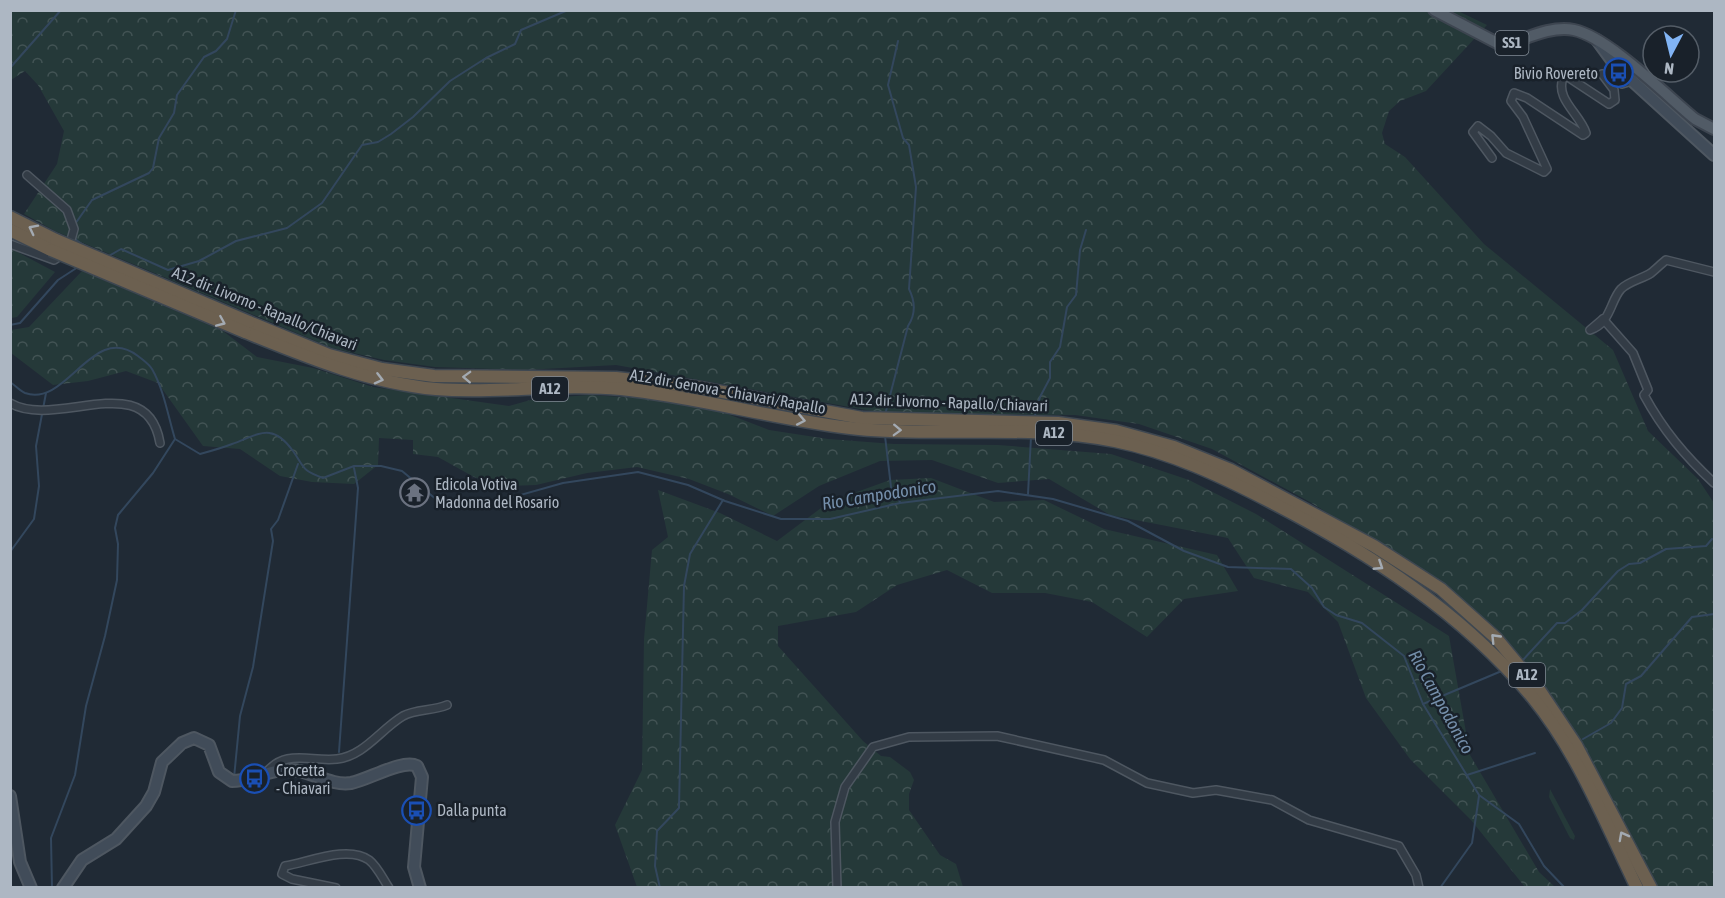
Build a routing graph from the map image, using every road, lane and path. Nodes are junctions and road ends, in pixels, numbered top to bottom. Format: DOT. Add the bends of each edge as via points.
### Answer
graph roads {
  1 [pos="1434,10"];
  2 [pos="1595,37"];
  3 [pos="1632,81"];
  4 [pos="1714,129"];
  5 [pos="1714,155"];
  6 [pos="1492,158"];
  7 [pos="27,175"];
  8 [pos="10,217"];
  9 [pos="10,230"];
  10 [pos="10,244"];
  11 [pos="53,245"];
  12 [pos="1714,272"];
  13 [pos="10,404"];
  14 [pos="160,443"];
  15 [pos="1714,483"];
  16 [pos="1333,530"];
  17 [pos="447,705"];
  18 [pos="265,774"];
  19 [pos="10,796"];
  20 [pos="32,888"];
  21 [pos="63,888"];
  22 [pos="336,888"];
  23 [pos="389,888"];
  24 [pos="420,888"];
  25 [pos="837,888"];
  26 [pos="1419,888"];
  27 [pos="1637,888"];
  28 [pos="1651,888"];
  1 -- 2 [label="main road, SS1" via="1503,46 1543,32 1573,29"];
  2 -- 3 [label="street"];
  2 -- 4 [label="main road, SS1" via="1695,119"];
  3 -- 5 [label="street"];
  3 -- 6 [label="street" via="1622,84 1613,76 1602,74 1614,90 1615,100 1609,104 1568,77 1563,78 1560,85 1583,123 1583,135 1514,93 1511,101 1523,117 1547,169 1544,172 1506,153 1478,126 1473,132"];
  7 -- 10 [label="street" via="67,210 74,229 68,251 54,260"];
  11 -- 8 [label="highway, A12, one-way"];
  9 -- 11 [label="highway, A12 dir. Genova - Chiavari/Rapallo / A12"];
  11 -- 16 [label="highway, A12 dir. Genova - Chiavari/Rapallo / A12, bridge" via="327,365 382,381 437,389 617,389 696,399 821,424 993,424 1116,436 1251,486"];
  12 -- 15 [label="street" via="1666,260 1623,286 1613,309 1603,319 1633,353 1648,390 1644,395 1662,428 1685,457"];
  13 -- 14 [label="street" via="32,410 128,403 146,411 157,428"];
  16 -- 27 [label="highway, A12, one-way" via="1434,602 1474,636 1536,701 1567,750"];
  28 -- 16 [label="highway, A12, one-way" via="1576,745 1540,691 1496,638 1441,589"];
  17 -- 18 [label="street" via="400,718 348,756 292,756 272,765"];
  18 -- 21 [label="street" via="232,781 219,771 209,745 188,739 162,762 146,806 116,839 82,860"];
  18 -- 24 [label="street" via="305,771 334,782 352,783 405,764 417,766 422,777 414,867"];
  19 -- 20 [label="street" via="20,862"];
  22 -- 23 [label="street" via="282,874 285,866 357,854 371,861"];
  25 -- 26 [label="street" via="835,822 846,787 873,747 909,737 997,736 1104,760 1147,783 1193,793 1216,790 1272,800 1310,820 1399,846"];
}
